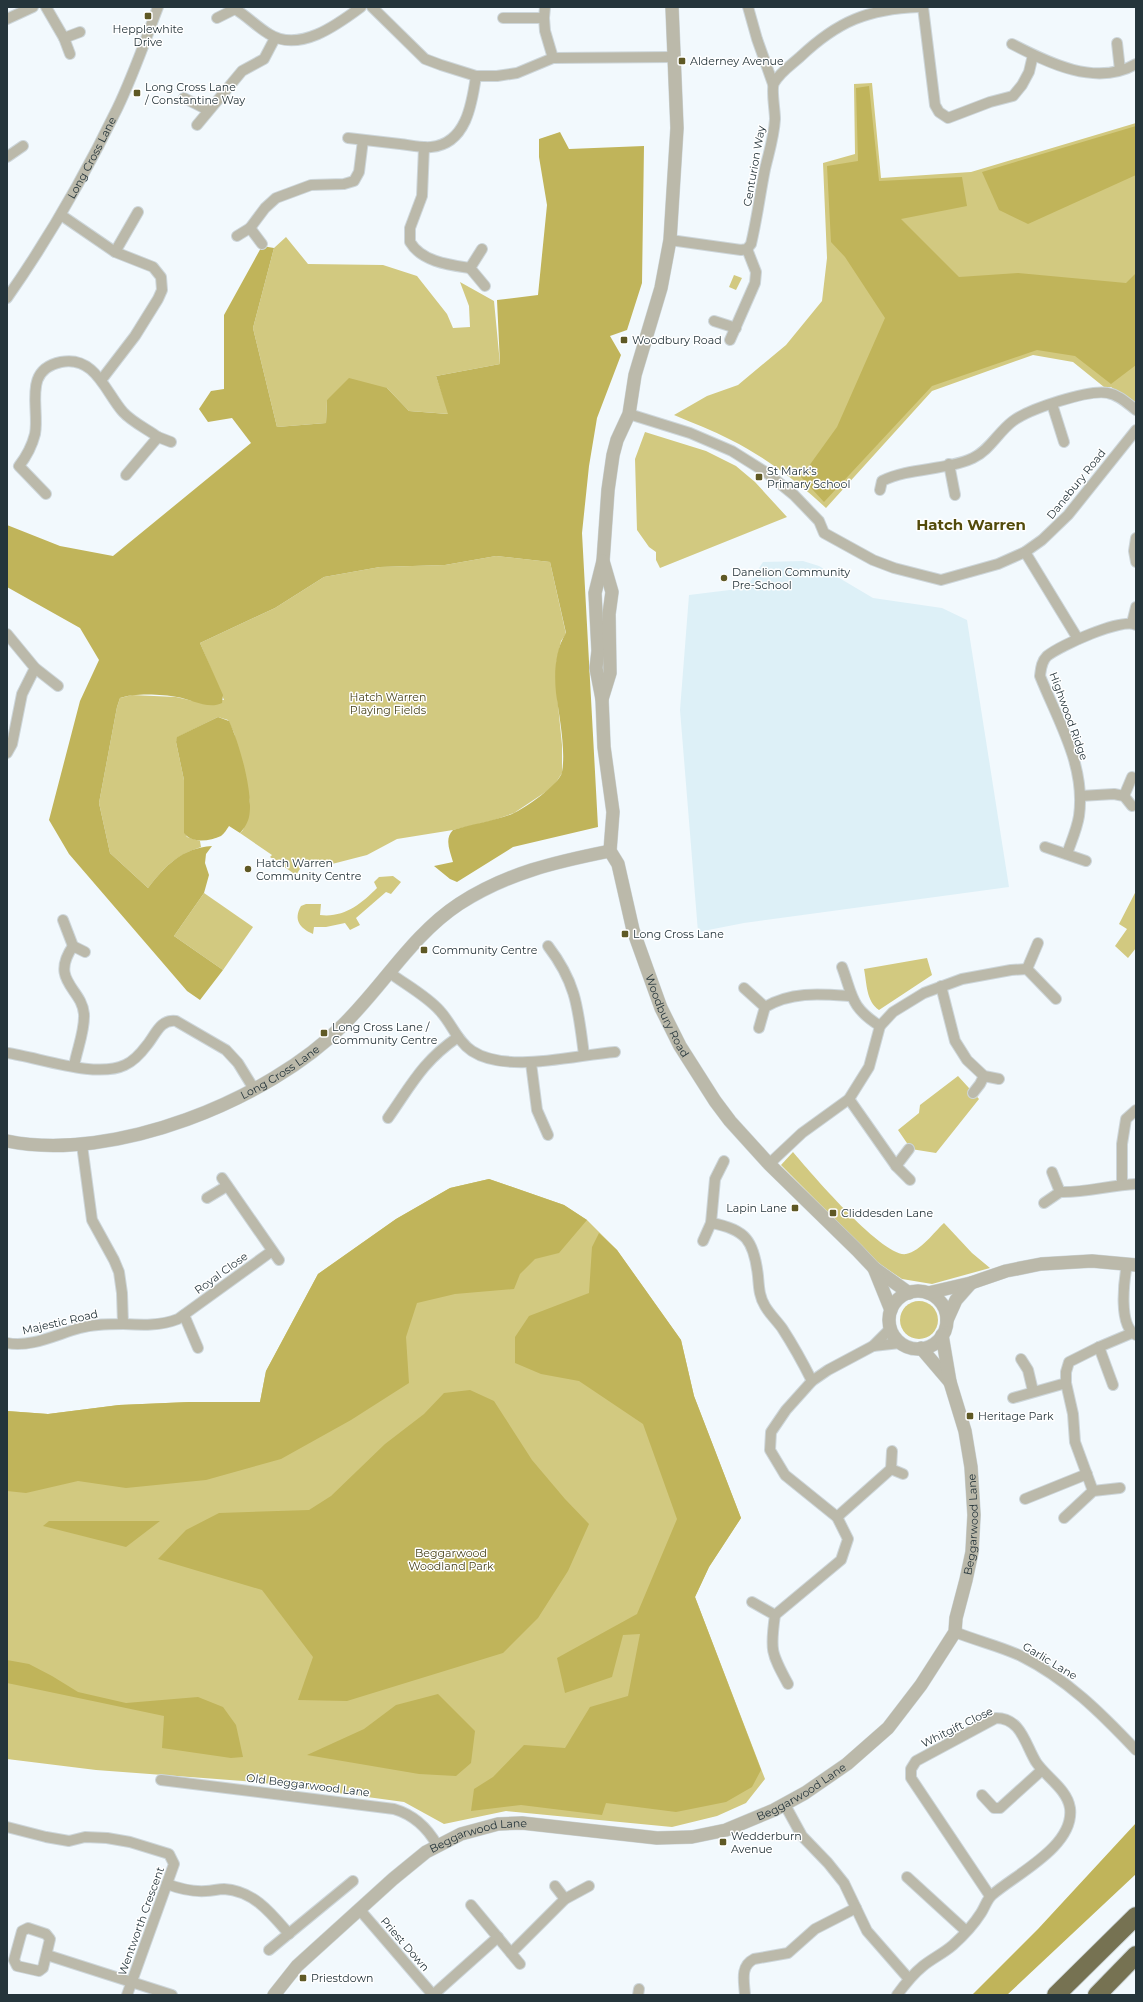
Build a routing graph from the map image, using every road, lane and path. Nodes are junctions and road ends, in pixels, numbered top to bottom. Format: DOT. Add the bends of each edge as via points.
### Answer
graph roads {
  1 [pos="33,7"];
  2 [pos="46,7"];
  3 [pos="158,7"];
  4 [pos="361,7"];
  5 [pos="372,7"];
  6 [pos="545,7"];
  7 [pos="672,7"];
  8 [pos="748,7"];
  9 [pos="920,7"];
  10 [pos="923,7"];
  11 [pos="234,8"];
  12 [pos="217,18"];
  13 [pos="503,18"];
  14 [pos="544,18"];
  15 [pos="7,19"];
  16 [pos="80,32"];
  17 [pos="64,38"];
  18 [pos="275,38"];
  19 [pos="1117,43"];
  20 [pos="1012,44"];
  21 [pos="70,54"];
  22 [pos="1033,55"];
  23 [pos="674,57"];
  24 [pos="553,58"];
  25 [pos="1136,64"];
  26 [pos="1120,70"];
  27 [pos="476,76"];
  28 [pos="773,84"];
  29 [pos="184,98"];
  30 [pos="208,110"];
  31 [pos="196,125"];
  32 [pos="348,138"];
  33 [pos="363,140"];
  34 [pos="23,146"];
  35 [pos="424,147"];
  36 [pos="7,157"];
  37 [pos="138,212"];
  38 [pos="61,215"];
  39 [pos="250,228"];
  40 [pos="237,236"];
  41 [pos="670,240"];
  42 [pos="262,244"];
  43 [pos="482,249"];
  44 [pos="747,249"];
  45 [pos="115,252"];
  46 [pos="470,268"];
  47 [pos="485,286"];
  48 [pos="7,298"];
  49 [pos="714,321"];
  50 [pos="736,328"];
  51 [pos="730,340"];
  52 [pos="102,379"];
  53 [pos="1052,404"];
  54 [pos="1136,410"];
  55 [pos="629,414"];
  56 [pos="1136,430"];
  57 [pos="158,436"];
  58 [pos="170,442"];
  59 [pos="1064,442"];
  60 [pos="949,464"];
  61 [pos="126,475"];
  62 [pos="880,490"];
  63 [pos="46,494"];
  64 [pos="955,495"];
  65 [pos="1136,538"];
  66 [pos="1025,552"];
  67 [pos="1136,562"];
  68 [pos="1136,607"];
  69 [pos="1134,624"];
  70 [pos="7,634"];
  71 [pos="1078,639"];
  72 [pos="35,668"];
  73 [pos="58,686"];
  74 [pos="7,753"];
  75 [pos="1132,777"];
  76 [pos="1080,796"];
  77 [pos="1124,796"];
  78 [pos="1132,806"];
  79 [pos="1045,847"];
  80 [pos="610,851"];
  81 [pos="1067,854"];
  82 [pos="1086,861"];
  83 [pos="63,920"];
  84 [pos="1038,943"];
  85 [pos="73,946"];
  86 [pos="548,946"];
  87 [pos="85,952"];
  88 [pos="842,967"];
  89 [pos="1027,969"];
  90 [pos="390,973"];
  91 [pos="941,986"];
  92 [pos="744,988"];
  93 [pos="851,996"];
  94 [pos="1056,998"];
  95 [pos="766,1007"];
  96 [pos="880,1026"];
  97 [pos="759,1028"];
  98 [pos="458,1037"];
  99 [pos="615,1052"];
  100 [pos="7,1053"];
  101 [pos="584,1054"];
  102 [pos="531,1063"];
  103 [pos="74,1066"];
  104 [pos="984,1076"];
  105 [pos="999,1079"];
  106 [pos="254,1089"];
  107 [pos="973,1093"];
  108 [pos="849,1099"];
  109 [pos="1136,1110"];
  110 [pos="388,1118"];
  111 [pos="548,1135"];
  112 [pos="7,1141"];
  113 [pos="82,1145"];
  114 [pos="910,1149"];
  115 [pos="724,1161"];
  116 [pos="769,1164"];
  117 [pos="896,1166"];
  118 [pos="1052,1172"];
  119 [pos="910,1180"];
  120 [pos="1122,1184"];
  121 [pos="1136,1184"];
  122 [pos="1060,1192"];
  123 [pos="207,1198"];
  124 [pos="1044,1203"];
  125 [pos="711,1223"];
  126 [pos="703,1241"];
  127 [pos="272,1251"];
  128 [pos="279,1260"];
  129 [pos="1132,1265"];
  130 [pos="874,1268"];
  131 [pos="971,1283"];
  132 [pos="909,1292"];
  133 [pos="928,1293"];
  134 [pos="891,1310"];
  135 [pos="184,1315"];
  136 [pos="947,1320"];
  137 [pos="123,1324"];
  138 [pos="890,1329"];
  139 [pos="1134,1334"];
  140 [pos="942,1335"];
  141 [pos="7,1343"];
  142 [pos="900,1343"];
  143 [pos="873,1346"];
  144 [pos="1099,1347"];
  145 [pos="198,1348"];
  146 [pos="921,1348"];
  147 [pos="1021,1359"];
  148 [pos="812,1381"];
  149 [pos="950,1382"];
  150 [pos="1066,1383"];
  151 [pos="1113,1385"];
  152 [pos="1033,1391"];
  153 [pos="1013,1398"];
  154 [pos="892,1451"];
  155 [pos="891,1469"];
  156 [pos="902,1474"];
  157 [pos="1087,1474"];
  158 [pos="1120,1488"];
  159 [pos="1092,1491"];
  160 [pos="1025,1499"];
  161 [pos="837,1517"];
  162 [pos="1064,1518"];
  163 [pos="752,1602"];
  164 [pos="775,1615"];
  165 [pos="955,1632"];
  166 [pos="788,1684"];
  167 [pos="1136,1750"];
  168 [pos="1042,1770"];
  169 [pos="161,1780"];
  170 [pos="982,1795"];
  171 [pos="784,1805"];
  172 [pos="7,1827"];
  173 [pos="437,1845"];
  174 [pos="907,1876"];
  175 [pos="353,1881"];
  176 [pos="166,1884"];
  177 [pos="555,1886"];
  178 [pos="589,1886"];
  179 [pos="990,1896"];
  180 [pos="565,1899"];
  181 [pos="471,1905"];
  182 [pos="856,1908"];
  183 [pos="359,1909"];
  184 [pos="1136,1916"];
  185 [pos="966,1931"];
  186 [pos="288,1934"];
  187 [pos="498,1937"];
  188 [pos="269,1950"];
  189 [pos="511,1952"];
  190 [pos="47,1955"];
  191 [pos="1136,1955"];
  192 [pos="520,1964"];
  193 [pos="909,1979"];
  194 [pos="132,1981"];
  195 [pos="127,1995"];
  196 [pos="172,1995"];
  197 [pos="274,1995"];
  198 [pos="433,1995"];
  199 [pos="745,1995"];
  200 [pos="897,1995"];
  201 [pos="1056,1995"];
  202 [pos="1097,1995"];
  1 -- 15 [label="street"];
  2 -- 17 [label="street"];
  3 -- 38 [label="street, Long Cross Lane" via="117,108"];
  4 -- 18 [label="street" via="335,26 313,36 297,40"];
  5 -- 27 [label="street" via="425,58 441,66"];
  6 -- 14 [label="street"];
  7 -- 23 [label="street"];
  8 -- 28 [label="street, Centurion Way"];
  9 -- 28 [label="street" via="868,13 837,27 814,42"];
  10 -- 22 [label="street" via="935,104 939,112 948,118 1013,96 1029,72"];
  11 -- 12 [label="street"];
  11 -- 18 [label="street"];
  13 -- 14 [label="street"];
  14 -- 24 [label="street"];
  16 -- 17 [label="street"];
  17 -- 21 [label="street"];
  18 -- 30 [label="street" via="264,59 242,71 220,100"];
  19 -- 26 [label="street"];
  20 -- 22 [label="street"];
  22 -- 26 [label="street" via="1079,72 1098,74"];
  23 -- 24 [label="street"];
  23 -- 41 [label="street" via="677,128"];
  24 -- 27 [label="street" via="516,73"];
  25 -- 26 [label="street"];
  27 -- 35 [label="street" via="469,113 460,130 438,146"];
  28 -- 44 [label="street, Centurion Way" via="773,141 751,244"];
  29 -- 30 [label="street"];
  30 -- 31 [label="street"];
  32 -- 33 [label="street"];
  33 -- 35 [label="street"];
  33 -- 39 [label="street" via="354,181 344,184 310,185 276,198"];
  34 -- 36 [label="street"];
  35 -- 46 [label="street" via="422,196 410,228 410,242 423,254 440,262"];
  37 -- 45 [label="street"];
  38 -- 45 [label="street"];
  38 -- 48 [label="street, Long Cross Lane"];
  39 -- 40 [label="street"];
  39 -- 42 [label="street"];
  41 -- 44 [label="street"];
  41 -- 55 [label="street" via="662,288 634,375"];
  43 -- 46 [label="street"];
  44 -- 50 [label="street" via="756,272 755,284"];
  45 -- 52 [label="street" via="157,270 161,277 162,290 135,336"];
  46 -- 47 [label="street"];
  49 -- 50 [label="street"];
  50 -- 51 [label="street"];
  52 -- 57 [label="street" via="123,412"];
  52 -- 63 [label="street" via="82,366 64,362 47,368 36,380 35,433 30,448 19,466"];
  53 -- 54 [label="street" via="1102,392 1121,398"];
  53 -- 59 [label="street"];
  53 -- 60 [label="street" via="1012,421 978,455"];
  55 -- 66 [label="street, Danebury Road" via="707,439 737,454 766,473 800,501 819,521 824,533 894,568 942,580 998,564"];
  55 -- 80 [label="street" via="613,455 603,561 595,593 598,644 596,668 602,699 603,735 613,812"];
  56 -- 66 [label="street, Danebury Road" via="1059,525"];
  57 -- 58 [label="street"];
  57 -- 61 [label="street"];
  60 -- 62 [label="street" via="897,474 882,481"];
  60 -- 64 [label="street"];
  65 -- 67 [label="street"];
  66 -- 71 [label="street"];
  68 -- 69 [label="street"];
  69 -- 71 [label="street, Highwood Ridge" via="1126,623"];
  70 -- 72 [label="street"];
  71 -- 76 [label="street, Highwood Ridge" via="1047,657 1041,665 1040,676 1070,749 1078,776"];
  72 -- 73 [label="street"];
  72 -- 74 [label="street" via="22,694 12,744"];
  75 -- 77 [label="street"];
  76 -- 77 [label="street"];
  76 -- 81 [label="street, Highwood Ridge" via="1079,818"];
  77 -- 78 [label="street"];
  79 -- 81 [label="street"];
  80 -- 90 [label="street, Long Cross Lane" via="542,866 488,887 429,928"];
  80 -- 116 [label="street, Woodbury Road" via="618,864 645,967 670,1026 715,1101"];
  81 -- 82 [label="street"];
  83 -- 85 [label="street"];
  84 -- 89 [label="street"];
  85 -- 87 [label="street"];
  85 -- 103 [label="street" via="67,960 66,976 67,982 81,1003 84,1018"];
  86 -- 101 [label="street" via="562,965 575,993"];
  88 -- 93 [label="street"];
  89 -- 91 [label="street" via="962,979"];
  89 -- 94 [label="street"];
  90 -- 98 [label="street" via="439,1010"];
  90 -- 106 [label="street, Long Cross Lane" via="332,1037"];
  91 -- 96 [label="street" via="907,1002"];
  91 -- 104 [label="street" via="955,1041 967,1060"];
  92 -- 95 [label="street"];
  93 -- 95 [label="street" via="791,996"];
  93 -- 96 [label="street" via="864,1014"];
  95 -- 97 [label="street"];
  96 -- 108 [label="street" via="869,1067"];
  98 -- 102 [label="street" via="472,1051 484,1057"];
  98 -- 110 [label="street" via="422,1068"];
  99 -- 101 [label="street"];
  100 -- 103 [label="street"];
  101 -- 102 [label="street"];
  102 -- 111 [label="street" via="537,1110"];
  103 -- 106 [label="street" via="102,1070 123,1066 139,1055 160,1026 168,1021 176,1021 226,1050 238,1063"];
  104 -- 105 [label="street"];
  104 -- 107 [label="street"];
  106 -- 113 [label="street, Long Cross Lane" via="209,1111 167,1126 119,1139"];
  108 -- 116 [label="street" via="802,1133"];
  108 -- 117 [label="street"];
  109 -- 120 [label="street" via="1126,1119 1122,1144"];
  112 -- 113 [label="street, Long Cross Lane" via="32,1145"];
  113 -- 137 [label="street" via="92,1220 119,1272"];
  114 -- 117 [label="street"];
  115 -- 125 [label="street" via="715,1179"];
  116 -- 130 [label="street, Woodbury Road"];
  117 -- 119 [label="street"];
  118 -- 122 [label="street"];
  120 -- 121 [label="street"];
  120 -- 122 [label="street"];
  122 -- 124 [label="street"];
  123 -- 127 [label="street" via="224,1182"];
  125 -- 126 [label="street"];
  125 -- 148 [label="street" via="727,1226 743,1235 755,1251 760,1294 765,1306 782,1328"];
  127 -- 128 [label="street"];
  127 -- 135 [label="street, Royal Close"];
  129 -- 131 [label="street" via="1092,1261 1041,1264 1006,1271"];
  129 -- 139 [label="street" via="1124,1308 1126,1324"];
  130 -- 132 [label="street, Woodbury Road"];
  130 -- 134 [label="street, Woodbury Road"];
  131 -- 133 [label="street"];
  131 -- 136 [label="street" via="956,1300"];
  132 -- 133 [label="street"];
  132 -- 134 [label="street" via="897,1300"];
  133 -- 136 [label="street" via="941,1302"];
  134 -- 138 [label="street"];
  135 -- 137 [label="street, Royal Close" via="173,1321 157,1324"];
  135 -- 145 [label="street"];
  136 -- 140 [label="street"];
  137 -- 141 [label="street, Majestic Road" via="93,1325 42,1340"];
  138 -- 142 [label="street"];
  138 -- 143 [label="street"];
  139 -- 144 [label="street"];
  140 -- 146 [label="street" via="936,1343"];
  140 -- 149 [label="street, Beggarwood Lane"];
  142 -- 143 [label="street"];
  142 -- 146 [label="street" via="910,1348"];
  143 -- 148 [label="street"];
  144 -- 150 [label="street" via="1069,1362"];
  144 -- 151 [label="street"];
  146 -- 149 [label="street, Beggarwood Lane"];
  147 -- 152 [label="street" via="1028,1370"];
  148 -- 161 [label="street" via="786,1410 771,1432 770,1450 784,1475"];
  149 -- 165 [label="street, Beggarwood Lane" via="968,1444 974,1503 972,1552"];
  150 -- 152 [label="street"];
  150 -- 157 [label="street" via="1076,1442"];
  152 -- 153 [label="street"];
  154 -- 155 [label="street"];
  155 -- 156 [label="street"];
  155 -- 161 [label="street"];
  157 -- 159 [label="street"];
  157 -- 160 [label="street"];
  158 -- 159 [label="street"];
  159 -- 162 [label="street"];
  161 -- 164 [label="street" via="848,1539 841,1560"];
  163 -- 164 [label="street"];
  164 -- 166 [label="street" via="771,1642 774,1659"];
  165 -- 167 [label="street, Garlic Lane" via="1010,1652 1064,1682 1083,1696"];
  165 -- 171 [label="street, Beggarwood Lane" via="914,1695 888,1728 847,1764"];
  168 -- 170 [label="street" via="1000,1808 994,1808"];
  168 -- 179 [label="street, Whitgift Close" via="1066,1796 1070,1808 1068,1826 1061,1840 1028,1869"];
  168 -- 179 [label="street, Whitgift Close" via="1019,1730 1006,1718 996,1718 916,1761 911,1769 915,1787"];
  169 -- 173 [label="street, Old Beggarwood Lane" via="394,1809 415,1818 432,1835"];
  171 -- 173 [label="street, Beggarwood Lane" via="726,1830 692,1837 657,1838 508,1823 472,1830"];
  171 -- 182 [label="street" via="802,1836 844,1883"];
  172 -- 176 [label="street, Wentworth Crescent" via="46,1838 69,1841 85,1837 107,1838 169,1854 174,1864"];
  173 -- 183 [label="street, Beggarwood Lane" via="413,1862"];
  174 -- 185 [label="street"];
  175 -- 186 [label="street"];
  176 -- 186 [label="street" via="197,1892 224,1889 250,1896 261,1903"];
  176 -- 194 [label="street, Wentworth Crescent"];
  177 -- 180 [label="street"];
  178 -- 180 [label="street"];
  179 -- 185 [label="street, Whitgift Close" via="981,1914"];
  180 -- 189 [label="street"];
  181 -- 187 [label="street"];
  182 -- 193 [label="street" via="867,1931"];
  182 -- 199 [label="street" via="815,1929 788,1954 750,1961 745,1966 743,1975"];
  183 -- 197 [label="street, Beggarwood Lane" via="297,1966"];
  183 -- 198 [label="street, Priest Down"];
  184 -- 201 [label="highway"];
  185 -- 193 [label="street, Whitgift Close" via="953,1945"];
  186 -- 188 [label="street"];
  187 -- 189 [label="street"];
  187 -- 198 [label="street, Priest Down"];
  189 -- 192 [label="street"];
  190 -- 190 [label="street" via="43,1968 39,1971 17,1966 14,1960 22,1931 28,1928 46,1934 50,1938"];
  190 -- 194 [label="street"];
  191 -- 202 [label="highway"];
  193 -- 200 [label="street, Whitgift Close"];
  194 -- 195 [label="street, Wentworth Crescent"];
  194 -- 196 [label="street"];
}
